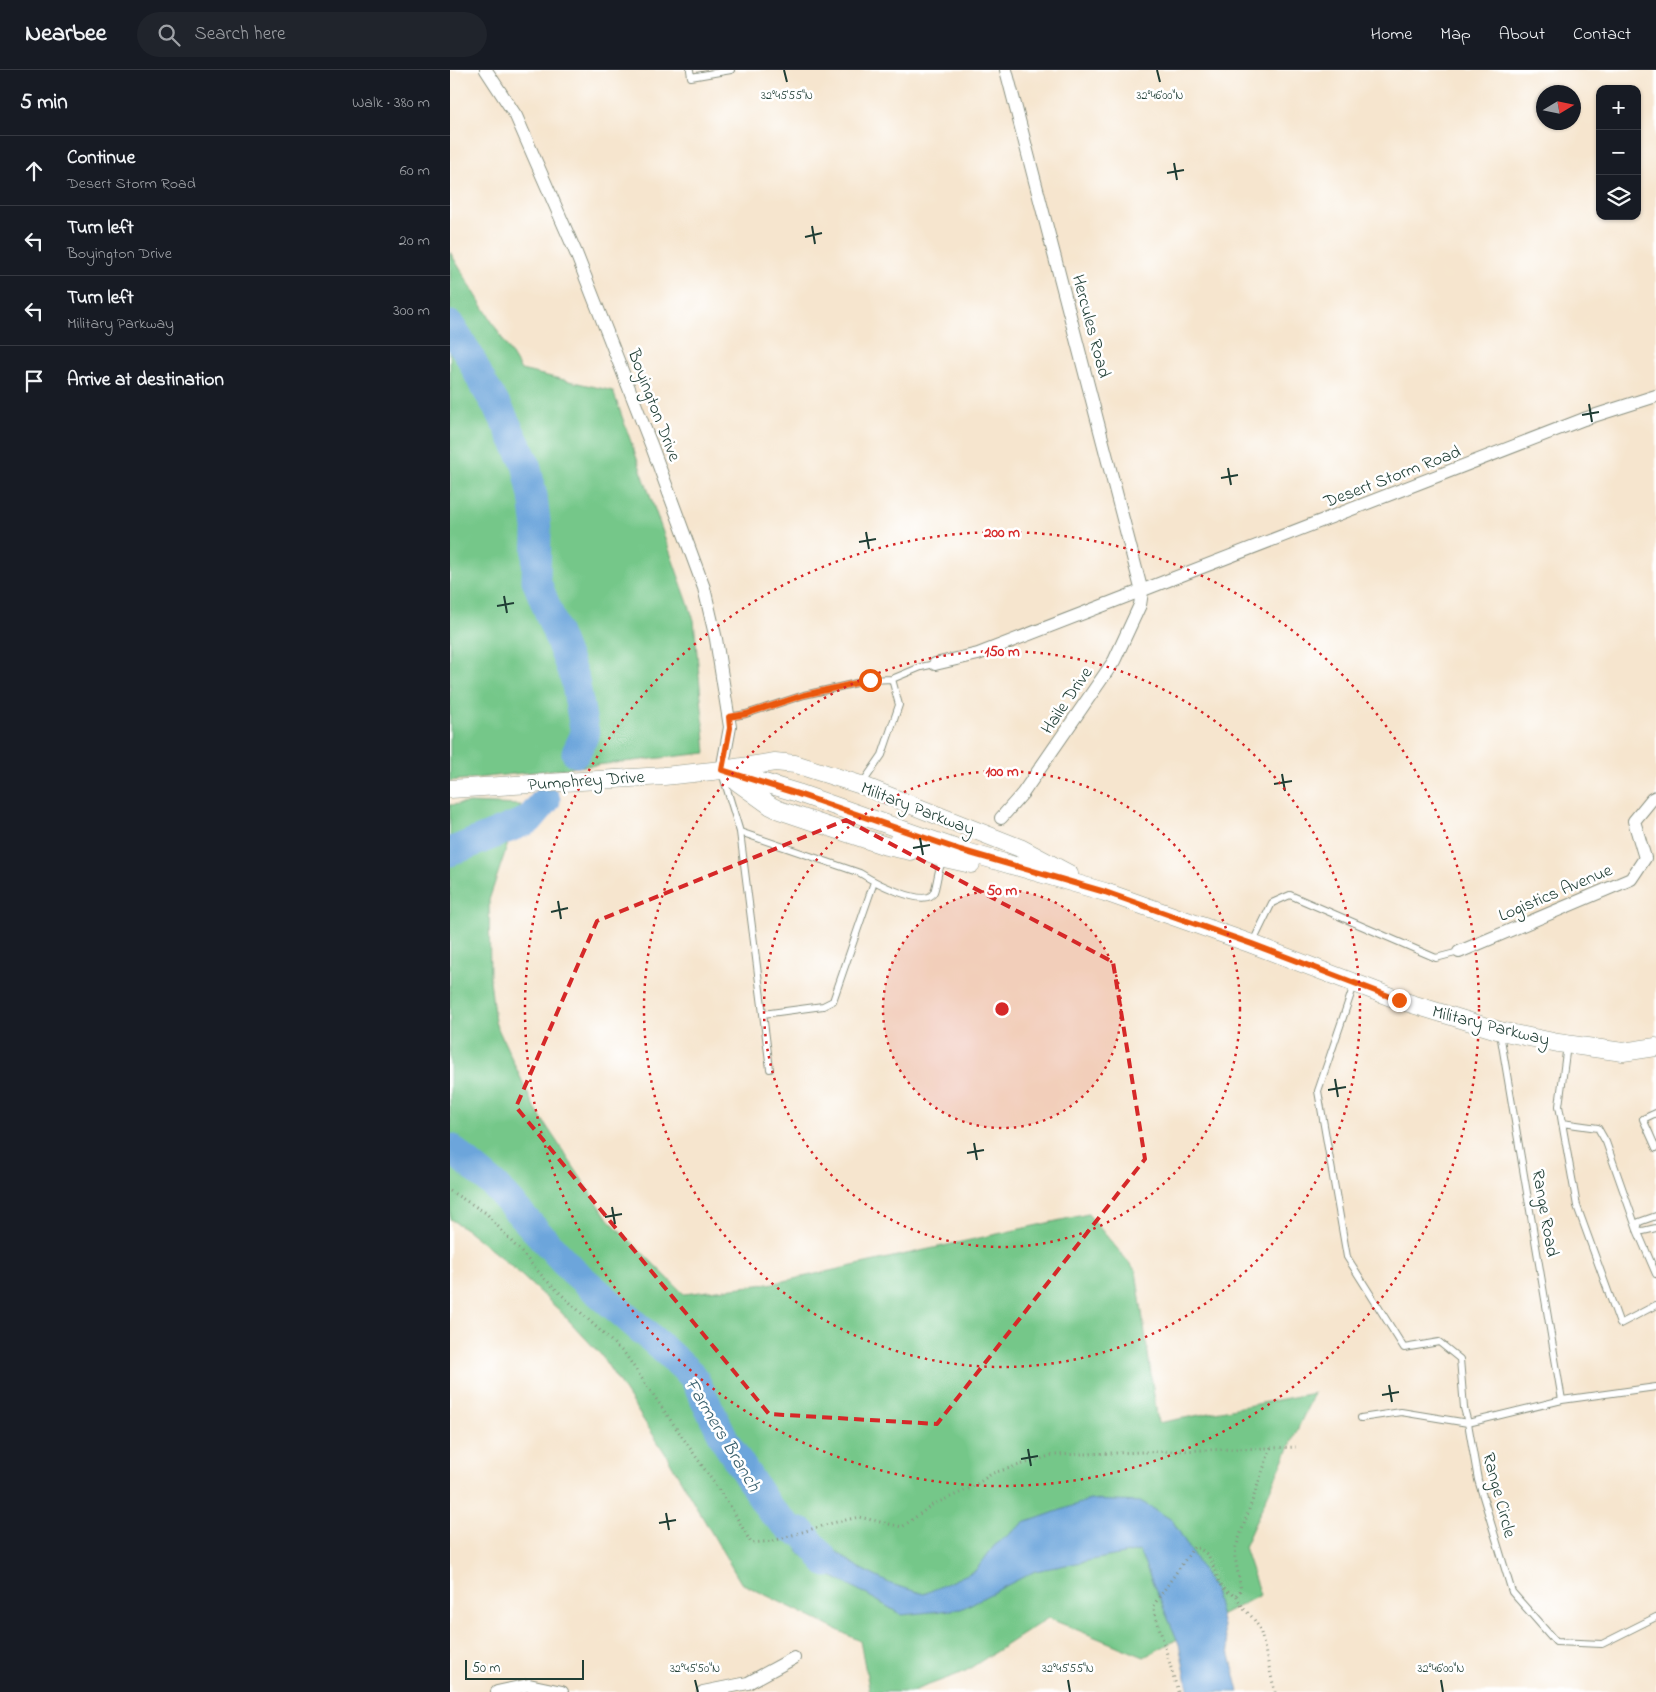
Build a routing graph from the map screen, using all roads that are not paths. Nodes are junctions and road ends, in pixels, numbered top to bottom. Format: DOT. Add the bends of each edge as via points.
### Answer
graph roads {
  1 [pos="486,70"];
  2 [pos="690,70"];
  3 [pos="731,70"];
  4 [pos="1006,70"];
  5 [pos="1656,396"];
  6 [pos="1142,592"];
  7 [pos="935,664"];
  8 [pos="892,679"];
  9 [pos="729,717"];
  10 [pos="722,770"];
  11 [pos="861,785"];
  12 [pos="450,789"];
  13 [pos="1656,798"];
  14 [pos="1001,818"];
  15 [pos="740,832"];
  16 [pos="944,858"];
  17 [pos="874,882"];
  18 [pos="1105,892"];
  19 [pos="1252,944"];
  20 [pos="1459,952"];
  21 [pos="1354,984"];
  22 [pos="763,1014"];
  23 [pos="1500,1031"];
  24 [pos="1567,1044"];
  25 [pos="1656,1047"];
  26 [pos="770,1069"];
  27 [pos="1656,1113"];
  28 [pos="1562,1123"];
  29 [pos="1656,1148"];
  30 [pos="1656,1216"];
  31 [pos="1656,1228"];
  32 [pos="1637,1230"];
  33 [pos="1656,1274"];
  34 [pos="1656,1305"];
  35 [pos="1656,1387"];
  36 [pos="1562,1400"];
  37 [pos="1361,1418"];
  38 [pos="1468,1424"];
  39 [pos="1655,1619"];
  40 [pos="794,1658"];
  41 [pos="497,1692"];
  42 [pos="562,1692"];
  43 [pos="704,1692"];
  1 -- 9 [label="street, Boyington Drive" via="516,116 576,252 652,446 704,588"];
  2 -- 3 [label="lane" via="691,77"];
  4 -- 6 [label="street, Hercules Road"];
  5 -- 6 [label="street, Desert Storm Road" via="1584,419"];
  6 -- 7 [label="street, Desert Storm Road" via="978,654"];
  6 -- 14 [label="street, Haile Drive" via="1140,605 1114,661 1023,793"];
  7 -- 8 [label="lane"];
  8 -- 9 [label="lane" via="870,680 804,695"];
  8 -- 11 [label="lane" via="899,705 882,755"];
  9 -- 10 [label="street, Boyington Drive"];
  10 -- 11 [label="street, Military Parkway" via="775,762 796,764"];
  10 -- 12 [label="street, Pumphrey Drive"];
  10 -- 15 [label="lane"];
  10 -- 16 [label="street, Military Parkway" via="776,796"];
  10 -- 18 [label="street, Military Parkway" via="960,850"];
  11 -- 18 [label="street, Military Parkway" via="1020,848"];
  13 -- 20 [label="street, Logistics Avenue" via="1634,821 1645,858 1631,879"];
  15 -- 17 [label="lane" via="860,873"];
  15 -- 22 [label="lane"];
  16 -- 17 [label="lane" via="929,897 919,899"];
  16 -- 18 [label="street, Military Parkway"];
  17 -- 22 [label="lane" via="833,1001 823,1006"];
  18 -- 19 [label="street, Military Parkway"];
  19 -- 20 [label="lane" via="1272,902 1290,894 1436,958"];
  19 -- 21 [label="street, Military Parkway"];
  21 -- 23 [label="street, Military Parkway"];
  21 -- 38 [label="lane, Range Circle" via="1318,1091 1348,1257 1404,1348 1439,1342 1460,1359"];
  22 -- 26 [label="lane"];
  23 -- 24 [label="street, Military Parkway"];
  23 -- 36 [label="lane, Range Road"];
  24 -- 25 [label="street, Military Parkway" via="1623,1052"];
  24 -- 28 [label="lane" via="1559,1106"];
  27 -- 29 [label="lane" via="1644,1119"];
  28 -- 32 [label="lane" via="1598,1128"];
  28 -- 34 [label="lane" via="1577,1206 1620,1324"];
  30 -- 32 [label="lane" via="1639,1222"];
  31 -- 32 [label="lane"];
  32 -- 33 [label="lane"];
  35 -- 36 [label="lane"];
  36 -- 38 [label="lane"];
  37 -- 38 [label="lane" via="1401,1412"];
  38 -- 39 [label="lane, Range Circle" via="1478,1480 1512,1592 1556,1642 1602,1644"];
  40 -- 43 [label="street" via="748,1683"];
  41 -- 42 [label="street" via="529,1685"];
}
